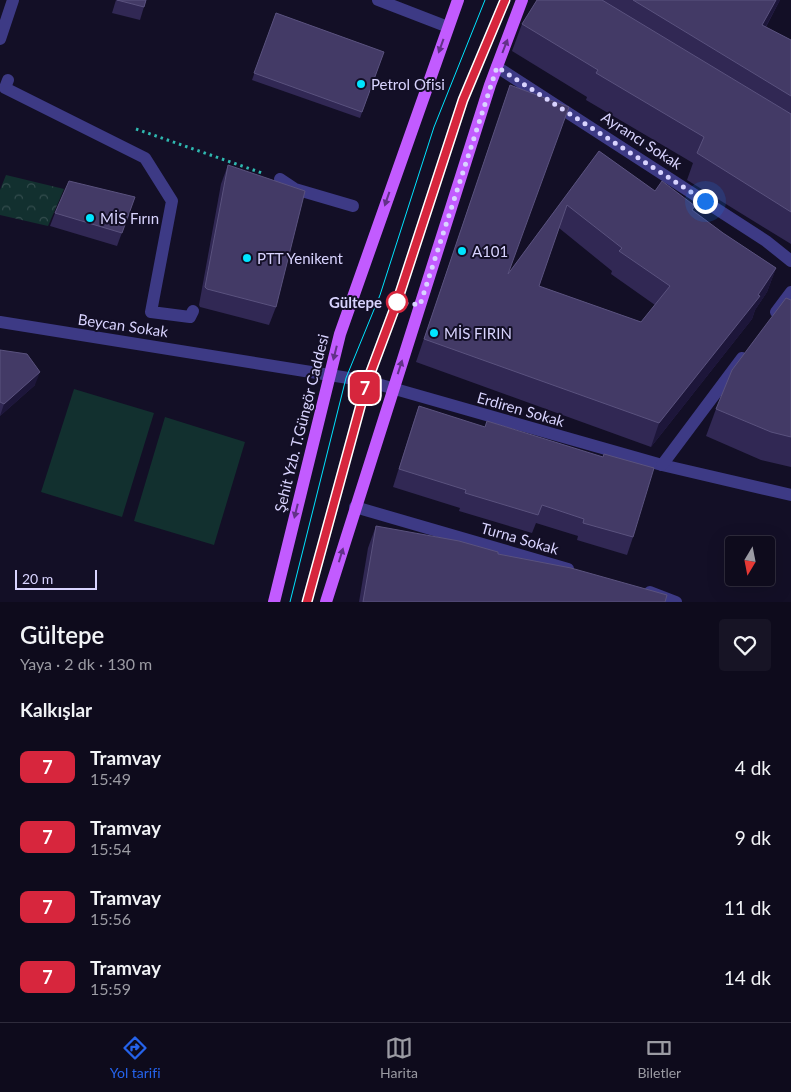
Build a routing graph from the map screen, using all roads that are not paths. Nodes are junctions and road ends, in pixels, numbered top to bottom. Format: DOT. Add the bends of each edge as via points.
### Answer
graph roads {
  1 [pos="13,0"];
  2 [pos="378,0"];
  3 [pos="458,0"];
  4 [pos="522,0"];
  5 [pos="448,27"];
  6 [pos="0,39"];
  7 [pos="497,67"];
  8 [pos="8,80"];
  9 [pos="280,179"];
  10 [pos="353,206"];
  11 [pos="791,261"];
  12 [pos="791,292"];
  13 [pos="192,311"];
  14 [pos="0,322"];
  15 [pos="768,323"];
  16 [pos="750,347"];
  17 [pos="242,360"];
  18 [pos="330,374"];
  19 [pos="394,388"];
  20 [pos="662,464"];
  21 [pos="791,495"];
  22 [pos="355,507"];
  23 [pos="583,573"];
  24 [pos="639,589"];
  25 [pos="274,602"];
  26 [pos="326,602"];
  27 [pos="676,602"];
  1 -- 6 [label="street"];
  2 -- 5 [label="street"];
  3 -- 5 [label="main road, Şehit Yzb. T.Güngör Caddesi"];
  7 -- 4 [label="main road, one-way"];
  5 -- 18 [label="main road, Şehit Yzb. T.Güngör Caddesi, one-way" via="340,334"];
  7 -- 11 [label="street, Ayrancı Sokak" via="758,236"];
  19 -- 7 [label="main road, one-way"];
  8 -- 13 [label="street" via="5,88 145,158 172,201 151,312 190,317"];
  9 -- 10 [label="street" via="295,189"];
  12 -- 15 [label="street"];
  14 -- 17 [label="street, Beycan Sokak"];
  16 -- 20 [label="street"];
  17 -- 18 [label="street, Erdiren Sokak"];
  18 -- 19 [label="street, Erdiren Sokak"];
  18 -- 25 [label="main road, Şehit Yzb. T.Güngör Caddesi, one-way"];
  19 -- 20 [label="street, Erdiren Sokak"];
  19 -- 22 [label="main road"];
  20 -- 21 [label="street, Erdiren Sokak"];
  22 -- 23 [label="street, Turna Sokak"];
  26 -- 22 [label="main road, one-way"];
  24 -- 27 [label="street"];
}
